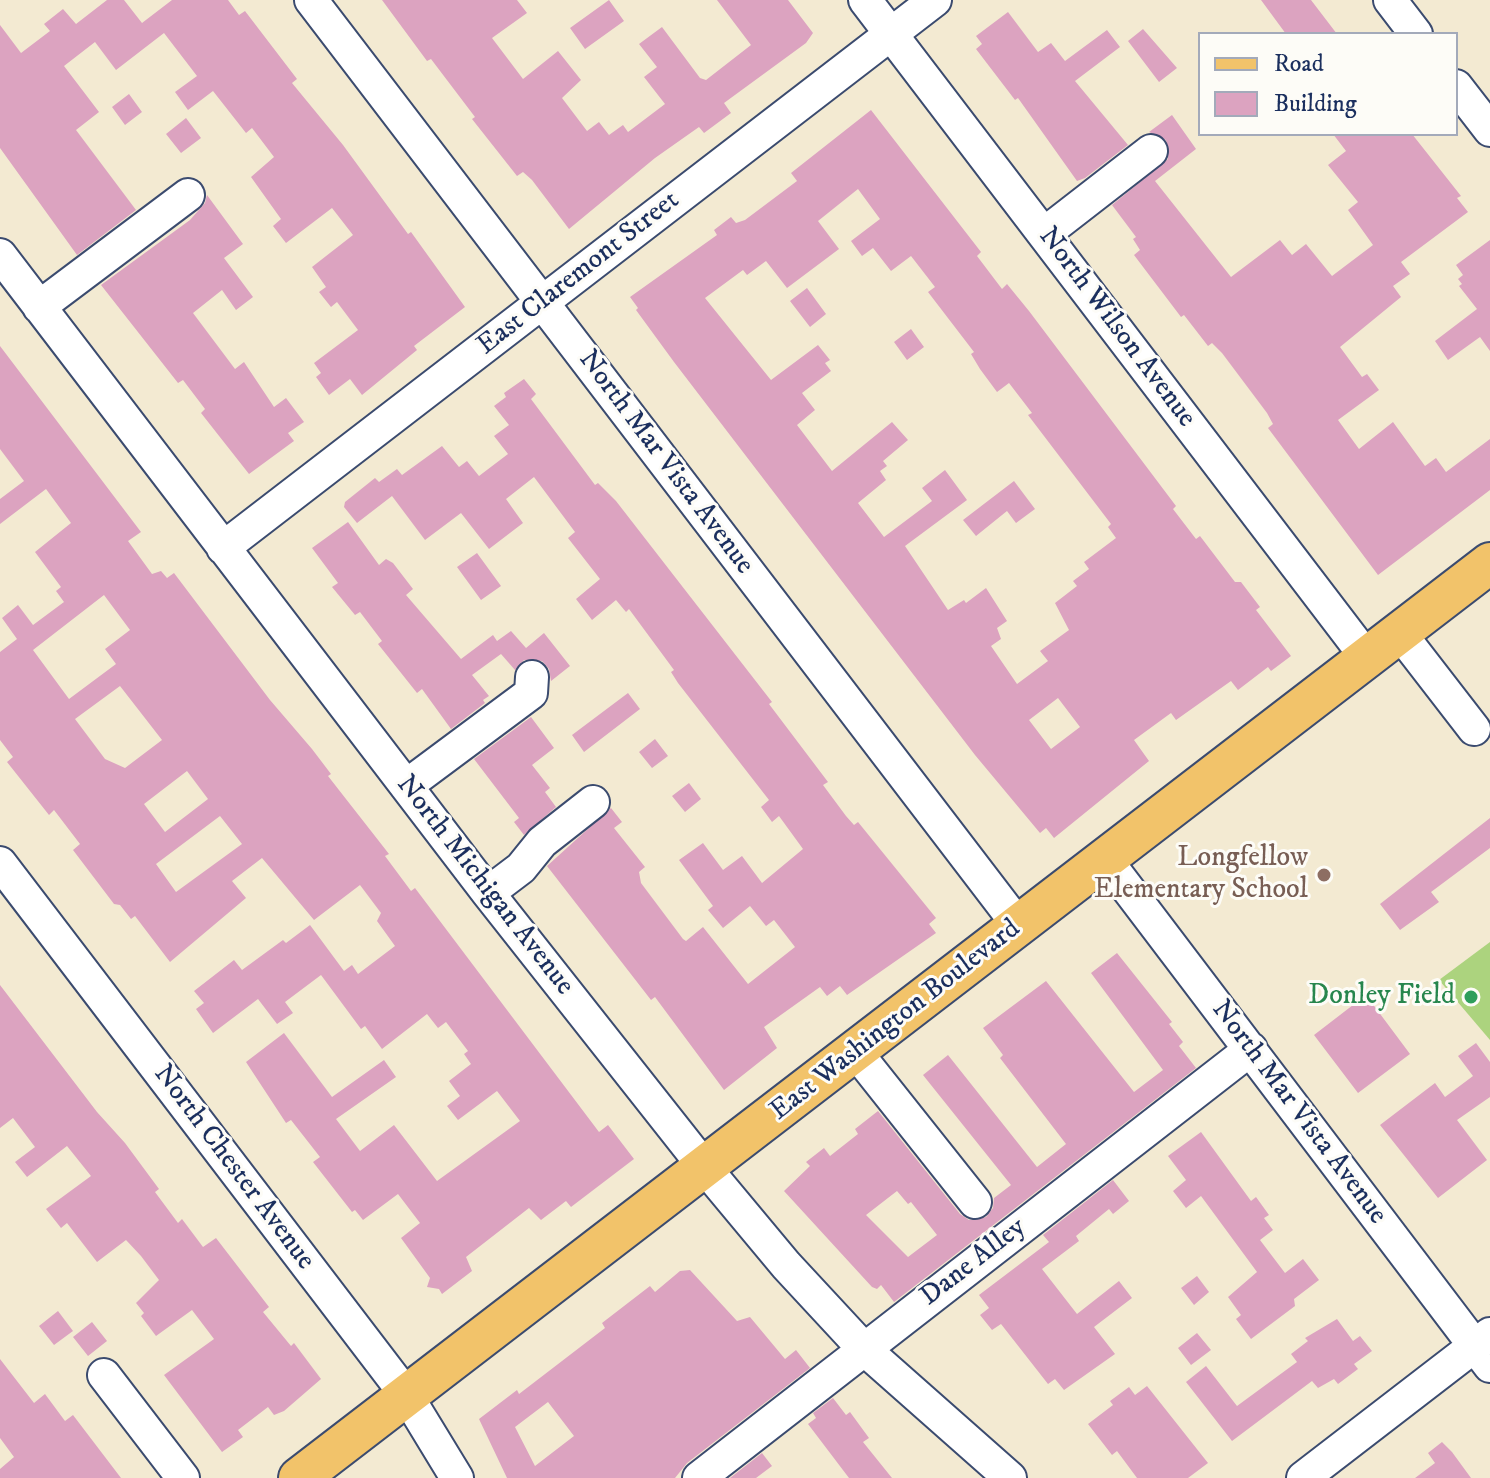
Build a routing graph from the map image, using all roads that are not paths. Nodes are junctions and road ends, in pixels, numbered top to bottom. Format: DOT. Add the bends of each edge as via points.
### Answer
graph roads {
  1 [pos="311,0"];
  2 [pos="865,0"];
  3 [pos="935,0"];
  4 [pos="1390,0"];
  5 [pos="1414,32"];
  6 [pos="891,35"];
  7 [pos="1458,89"];
  8 [pos="1490,130"];
  9 [pos="1151,151"];
  10 [pos="188,195"];
  11 [pos="1044,234"];
  12 [pos="0,255"];
  13 [pos="542,302"];
  14 [pos="39,307"];
  15 [pos="223,548"];
  16 [pos="1490,563"];
  17 [pos="1399,632"];
  18 [pos="1367,658"];
  19 [pos="532,677"];
  20 [pos="1474,729"];
  21 [pos="406,786"];
  22 [pos="593,802"];
  23 [pos="1106,860"];
  24 [pos="0,863"];
  25 [pos="488,893"];
  26 [pos="1019,926"];
  27 [pos="1251,1049"];
  28 [pos="855,1051"];
  29 [pos="706,1169"];
  30 [pos="975,1202"];
  31 [pos="863,1348"];
  32 [pos="1485,1349"];
  33 [pos="104,1375"];
  34 [pos="407,1396"];
  35 [pos="183,1478"];
  36 [pos="299,1478"];
  37 [pos="457,1478"];
  38 [pos="699,1478"];
  39 [pos="1010,1478"];
  40 [pos="1303,1478"];
  1 -- 13 [label="street, North Mar Vista Avenue"];
  2 -- 6 [label="street, North Wilson Avenue"];
  3 -- 6 [label="street, East Claremont Street"];
  4 -- 5 [label="street"];
  6 -- 11 [label="street, North Wilson Avenue"];
  6 -- 13 [label="street, East Claremont Street"];
  7 -- 8 [label="street"];
  9 -- 11 [label="street"];
  10 -- 14 [label="street"];
  11 -- 18 [label="street, North Wilson Avenue"];
  12 -- 14 [label="street, North Michigan Avenue"];
  13 -- 15 [label="street, East Claremont Street"];
  13 -- 26 [label="street, North Mar Vista Avenue"];
  14 -- 15 [label="street, North Michigan Avenue"];
  15 -- 21 [label="street, North Michigan Avenue"];
  16 -- 17 [label="main road, East Washington Boulevard"];
  17 -- 18 [label="main road, East Washington Boulevard"];
  17 -- 20 [label="street"];
  18 -- 23 [label="main road, East Washington Boulevard"];
  19 -- 21 [label="street" via="531,693"];
  21 -- 25 [label="street, North Michigan Avenue"];
  22 -- 25 [label="street"];
  23 -- 26 [label="main road, East Washington Boulevard"];
  23 -- 27 [label="street, North Mar Vista Avenue"];
  24 -- 34 [label="street, North Chester Avenue"];
  25 -- 29 [label="street, North Michigan Avenue"];
  26 -- 28 [label="main road, East Washington Boulevard"];
  27 -- 31 [label="street, Dane Alley"];
  27 -- 32 [label="street, North Mar Vista Avenue"];
  28 -- 29 [label="main road, East Washington Boulevard"];
  28 -- 30 [label="street"];
  29 -- 31 [label="street, North Michigan Avenue"];
  29 -- 34 [label="main road, East Washington Boulevard"];
  31 -- 38 [label="street, Dane Alley"];
  31 -- 39 [label="street, North Michigan Avenue"];
  32 -- 40 [label="street"];
  33 -- 35 [label="street"];
  34 -- 36 [label="main road, East Washington Boulevard"];
  34 -- 37 [label="street, North Chester Avenue"];
}
